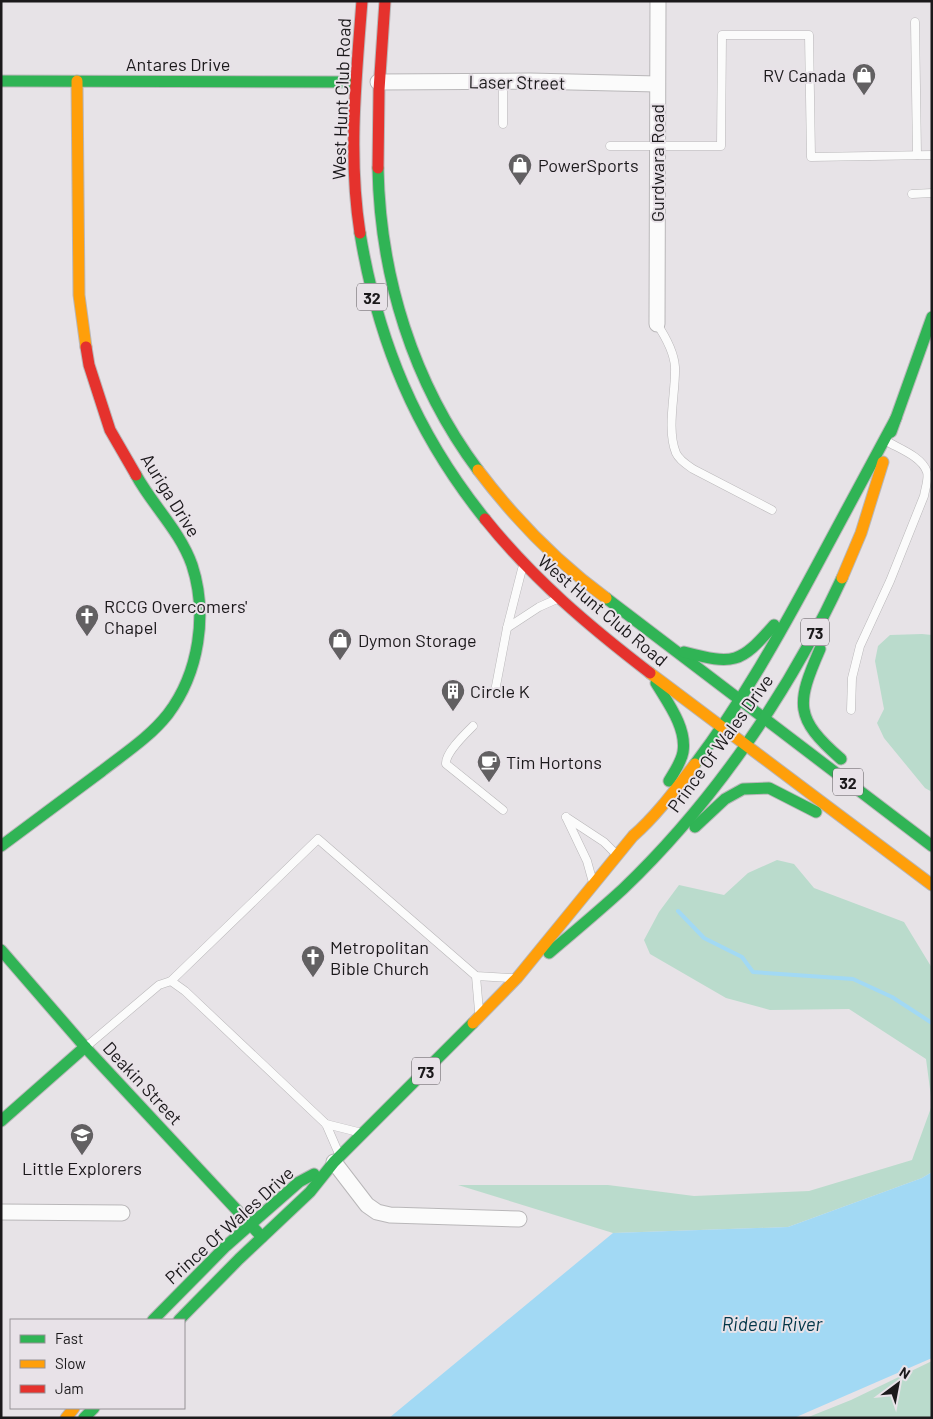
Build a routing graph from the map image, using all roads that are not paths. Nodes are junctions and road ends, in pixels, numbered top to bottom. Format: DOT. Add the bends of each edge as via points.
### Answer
graph roads {
  1 [pos="362,1"];
  2 [pos="385,1"];
  3 [pos="658,1"];
  4 [pos="915,22"];
  5 [pos="1,81"];
  6 [pos="77,81"];
  7 [pos="355,82"];
  8 [pos="378,82"];
  9 [pos="503,82"];
  10 [pos="657,84"];
  11 [pos="503,124"];
  12 [pos="610,146"];
  13 [pos="658,146"];
  14 [pos="917,155"];
  15 [pos="932,155"];
  16 [pos="932,193"];
  17 [pos="912,194"];
  18 [pos="932,317"];
  19 [pos="657,324"];
  20 [pos="896,418"];
  21 [pos="888,442"];
  22 [pos="772,510"];
  23 [pos="852,556"];
  24 [pos="523,564"];
  25 [pos="801,594"];
  26 [pos="558,598"];
  27 [pos="507,628"];
  28 [pos="671,648"];
  29 [pos="652,675"];
  30 [pos="496,686"];
  31 [pos="741,699"];
  32 [pos="851,710"];
  33 [pos="764,717"];
  34 [pos="472,726"];
  35 [pos="723,727"];
  36 [pos="745,744"];
  37 [pos="850,766"];
  38 [pos="902,809"];
  39 [pos="503,810"];
  40 [pos="932,835"];
  41 [pos="633,836"];
  42 [pos="1,846"];
  43 [pos="932,846"];
  44 [pos="651,861"];
  45 [pos="622,862"];
  46 [pos="906,865"];
  47 [pos="593,884"];
  48 [pos="932,885"];
  49 [pos="625,887"];
  50 [pos="1,950"];
  51 [pos="476,976"];
  52 [pos="517,978"];
  53 [pos="171,981"];
  54 [pos="479,1017"];
  55 [pos="85,1047"];
  56 [pos="1,1121"];
  57 [pos="326,1124"];
  58 [pos="363,1134"];
  59 [pos="337,1159"];
  60 [pos="1,1212"];
  61 [pos="122,1212"];
  62 [pos="519,1219"];
  63 [pos="250,1225"];
  64 [pos="263,1238"];
  65 [pos="154,1319"];
  66 [pos="180,1319"];
  67 [pos="93,1409"];
  68 [pos="84,1418"];
  1 -- 7 [label="main road, West Hunt Club Road / 32"];
  2 -- 8 [label="main road, West Hunt Club Road / 32"];
  3 -- 10 [label="street, Gurdwara Road"];
  4 -- 14 [label="lane"];
  5 -- 6 [label="main road, Antares Drive"];
  6 -- 7 [label="main road, Antares Drive"];
  6 -- 42 [label="main road, Auriga Drive" via="79,295 88,365 110,430 139,481 181,539 192,566 200,622 187,682 168,714 144,739"];
  7 -- 8 [label="main road, Antares Drive"];
  7 -- 24 [label="main road, West Hunt Club Road / 32" via="354,161 359,230 374,306 392,362 433,446 484,519"];
  8 -- 9 [label="street, Laser Street"];
  8 -- 28 [label="main road, West Hunt Club Road / 32" via="378,185 385,250 407,335 434,402 474,466 512,514 579,578"];
  9 -- 10 [label="street, Laser Street"];
  9 -- 11 [label="lane"];
  10 -- 13 [label="street, Gurdwara Road"];
  12 -- 13 [label="lane"];
  13 -- 14 [label="lane" via="721,146 722,36 809,35 811,157"];
  13 -- 19 [label="street, Gurdwara Road"];
  14 -- 15 [label="lane"];
  16 -- 17 [label="lane"];
  18 -- 20 [label="main road, Prince Of Wales Drive / 73"];
  19 -- 22 [label="lane" via="666,338 675,365 672,429 676,453 693,469"];
  20 -- 21 [label="main road, Prince Of Wales Drive / 73"];
  20 -- 25 [label="main road, Prince Of Wales Drive / 73"];
  21 -- 23 [label="main road, Prince Of Wales Drive / 73"];
  21 -- 32 [label="lane" via="922,464 927,472 926,485 858,654 852,678"];
  23 -- 33 [label="main road, Prince Of Wales Drive / 73" via="814,634"];
  23 -- 37 [label="main road" via="832,621 805,682 802,706 808,724 821,742"];
  24 -- 26 [label="main road, West Hunt Club Road / 32"];
  24 -- 27 [label="lane"];
  25 -- 28 [label="main road" via="746,656 720,661"];
  25 -- 31 [label="main road, Prince Of Wales Drive / 73"];
  26 -- 27 [label="lane"];
  26 -- 29 [label="main road, West Hunt Club Road / 32"];
  27 -- 30 [label="lane"];
  28 -- 31 [label="main road, West Hunt Club Road / 32"];
  29 -- 35 [label="main road, West Hunt Club Road / 32"];
  29 -- 41 [label="main road" via="673,712 684,750 680,762"];
  31 -- 33 [label="main road, West Hunt Club Road / 32"];
  31 -- 35 [label="main road, Prince Of Wales Drive / 73"];
  33 -- 36 [label="main road, Prince Of Wales Drive / 73"];
  33 -- 43 [label="main road, West Hunt Club Road / 32"];
  34 -- 39 [label="lane" via="449,754 446,764"];
  35 -- 36 [label="main road, West Hunt Club Road / 32"];
  35 -- 41 [label="main road, Prince Of Wales Drive / 73" via="669,798"];
  36 -- 44 [label="main road, Prince Of Wales Drive / 73"];
  36 -- 46 [label="main road, West Hunt Club Road / 32"];
  38 -- 40 [label="main road"];
  41 -- 45 [label="main road, Prince Of Wales Drive / 73"];
  44 -- 46 [label="main road" via="674,846 725,799 743,789 769,788"];
  44 -- 49 [label="main road, Prince Of Wales Drive / 73"];
  45 -- 47 [label="main road, Prince Of Wales Drive / 73"];
  45 -- 47 [label="lane" via="604,842 566,816 587,861"];
  45 -- 49 [label="main road" via="628,878"];
  46 -- 48 [label="main road, West Hunt Club Road / 32"];
  47 -- 52 [label="main road, Prince Of Wales Drive / 73"];
  49 -- 52 [label="main road, Prince Of Wales Drive / 73" via="569,938"];
  50 -- 55 [label="main road, Deakin Street"];
  51 -- 52 [label="lane"];
  51 -- 53 [label="lane" via="318,839"];
  51 -- 54 [label="lane"];
  52 -- 54 [label="main road, Prince Of Wales Drive / 73"];
  53 -- 55 [label="lane" via="159,986"];
  53 -- 57 [label="lane"];
  54 -- 58 [label="main road, Prince Of Wales Drive / 73"];
  55 -- 56 [label="main road"];
  55 -- 63 [label="main road, Deakin Street"];
  57 -- 58 [label="lane"];
  57 -- 59 [label="lane"];
  58 -- 59 [label="main road, Prince Of Wales Drive / 73"];
  59 -- 62 [label="street" via="367,1205 377,1212"];
  59 -- 63 [label="main road, Prince Of Wales Drive / 73" via="299,1182"];
  59 -- 64 [label="main road, Prince Of Wales Drive / 73" via="310,1192"];
  60 -- 61 [label="street"];
  63 -- 64 [label="main road, Deakin Street"];
  63 -- 65 [label="main road, Prince Of Wales Drive / 73"];
  64 -- 66 [label="main road, Prince Of Wales Drive / 73"];
  67 -- 68 [label="main road"];
}
